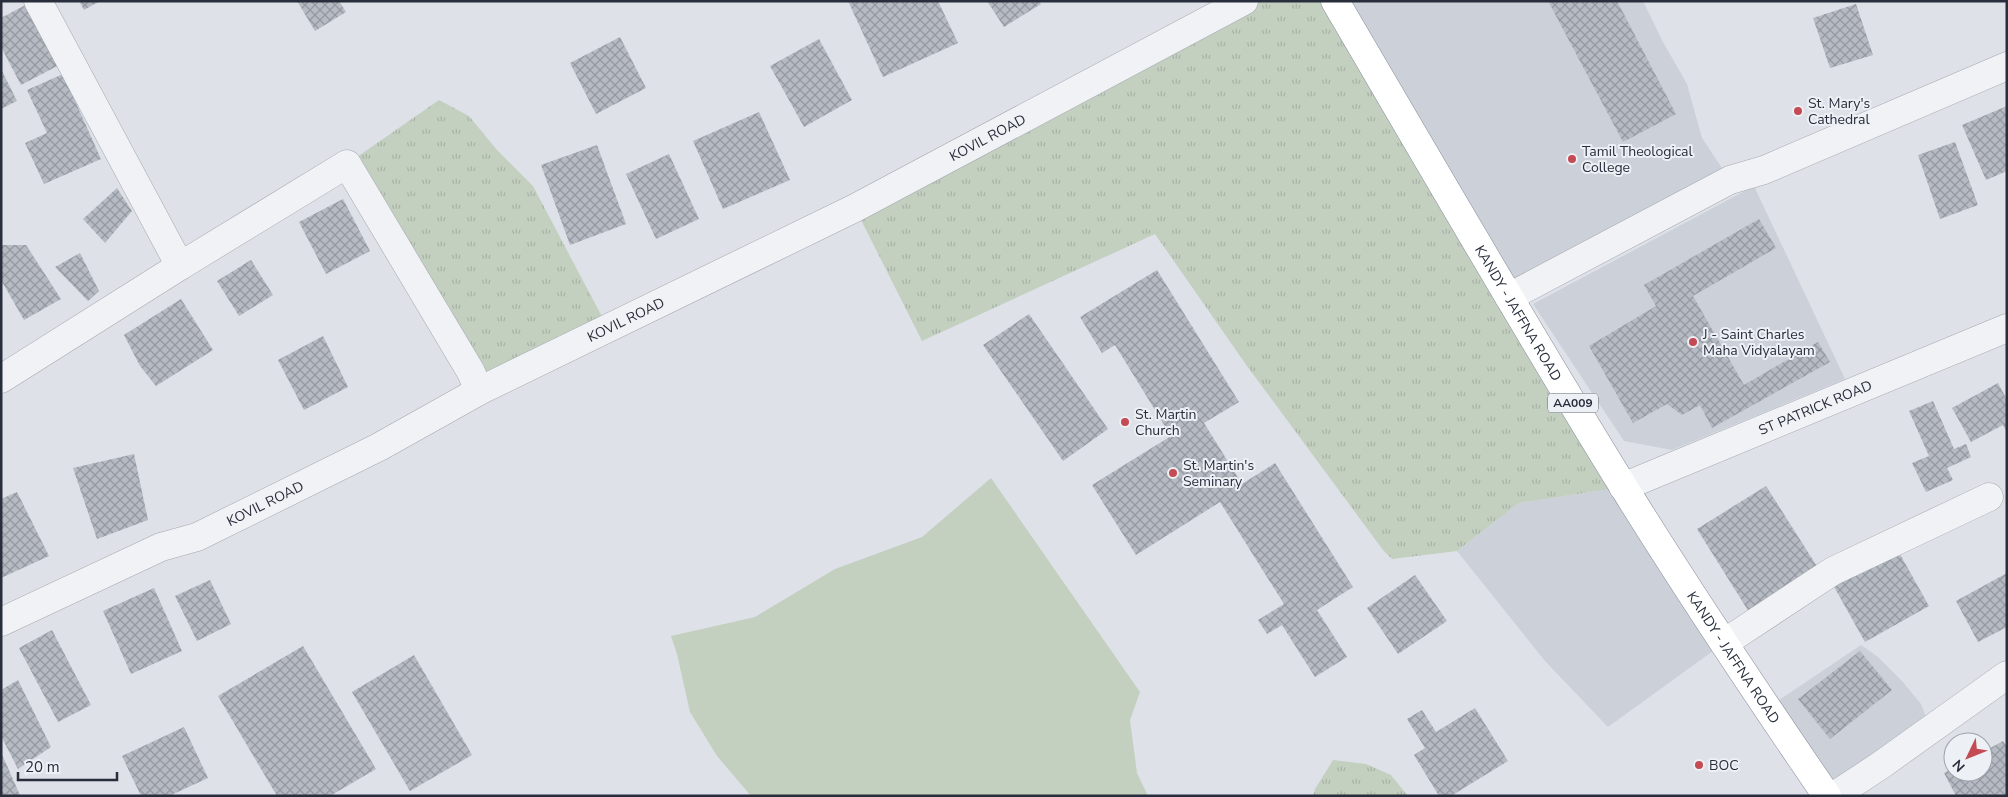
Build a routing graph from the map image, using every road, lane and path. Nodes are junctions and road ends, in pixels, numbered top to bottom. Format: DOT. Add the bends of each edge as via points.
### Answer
graph roads {
  1 [pos="38,1"];
  2 [pos="1244,1"];
  3 [pos="1335,1"];
  4 [pos="2007,66"];
  5 [pos="180,266"];
  6 [pos="1509,296"];
  7 [pos="2007,328"];
  8 [pos="1,379"];
  9 [pos="479,391"];
  10 [pos="1623,487"];
  11 [pos="1988,497"];
  12 [pos="1,622"];
  13 [pos="1724,643"];
  14 [pos="2007,675"];
  15 [pos="1827,796"];
  16 [pos="1834,796"];
  1 -- 5 [label="street"];
  2 -- 9 [label="street, KOVIL ROAD" via="855,208"];
  3 -- 6 [label="highway, KANDY - JAFFNA ROAD / AA009"];
  4 -- 6 [label="street" via="1764,170 1730,180"];
  5 -- 8 [label="street"];
  5 -- 9 [label="street" via="347,164 471,372"];
  6 -- 10 [label="highway, KANDY - JAFFNA ROAD / AA009"];
  7 -- 10 [label="street, ST PATRICK ROAD"];
  9 -- 12 [label="street, KOVIL ROAD" via="379,447 197,537 161,547"];
  10 -- 13 [label="highway, KANDY - JAFFNA ROAD / AA009"];
  11 -- 13 [label="street" via="1833,571"];
  13 -- 15 [label="highway, KANDY - JAFFNA ROAD / AA009"];
  14 -- 16 [label="street"];
}
